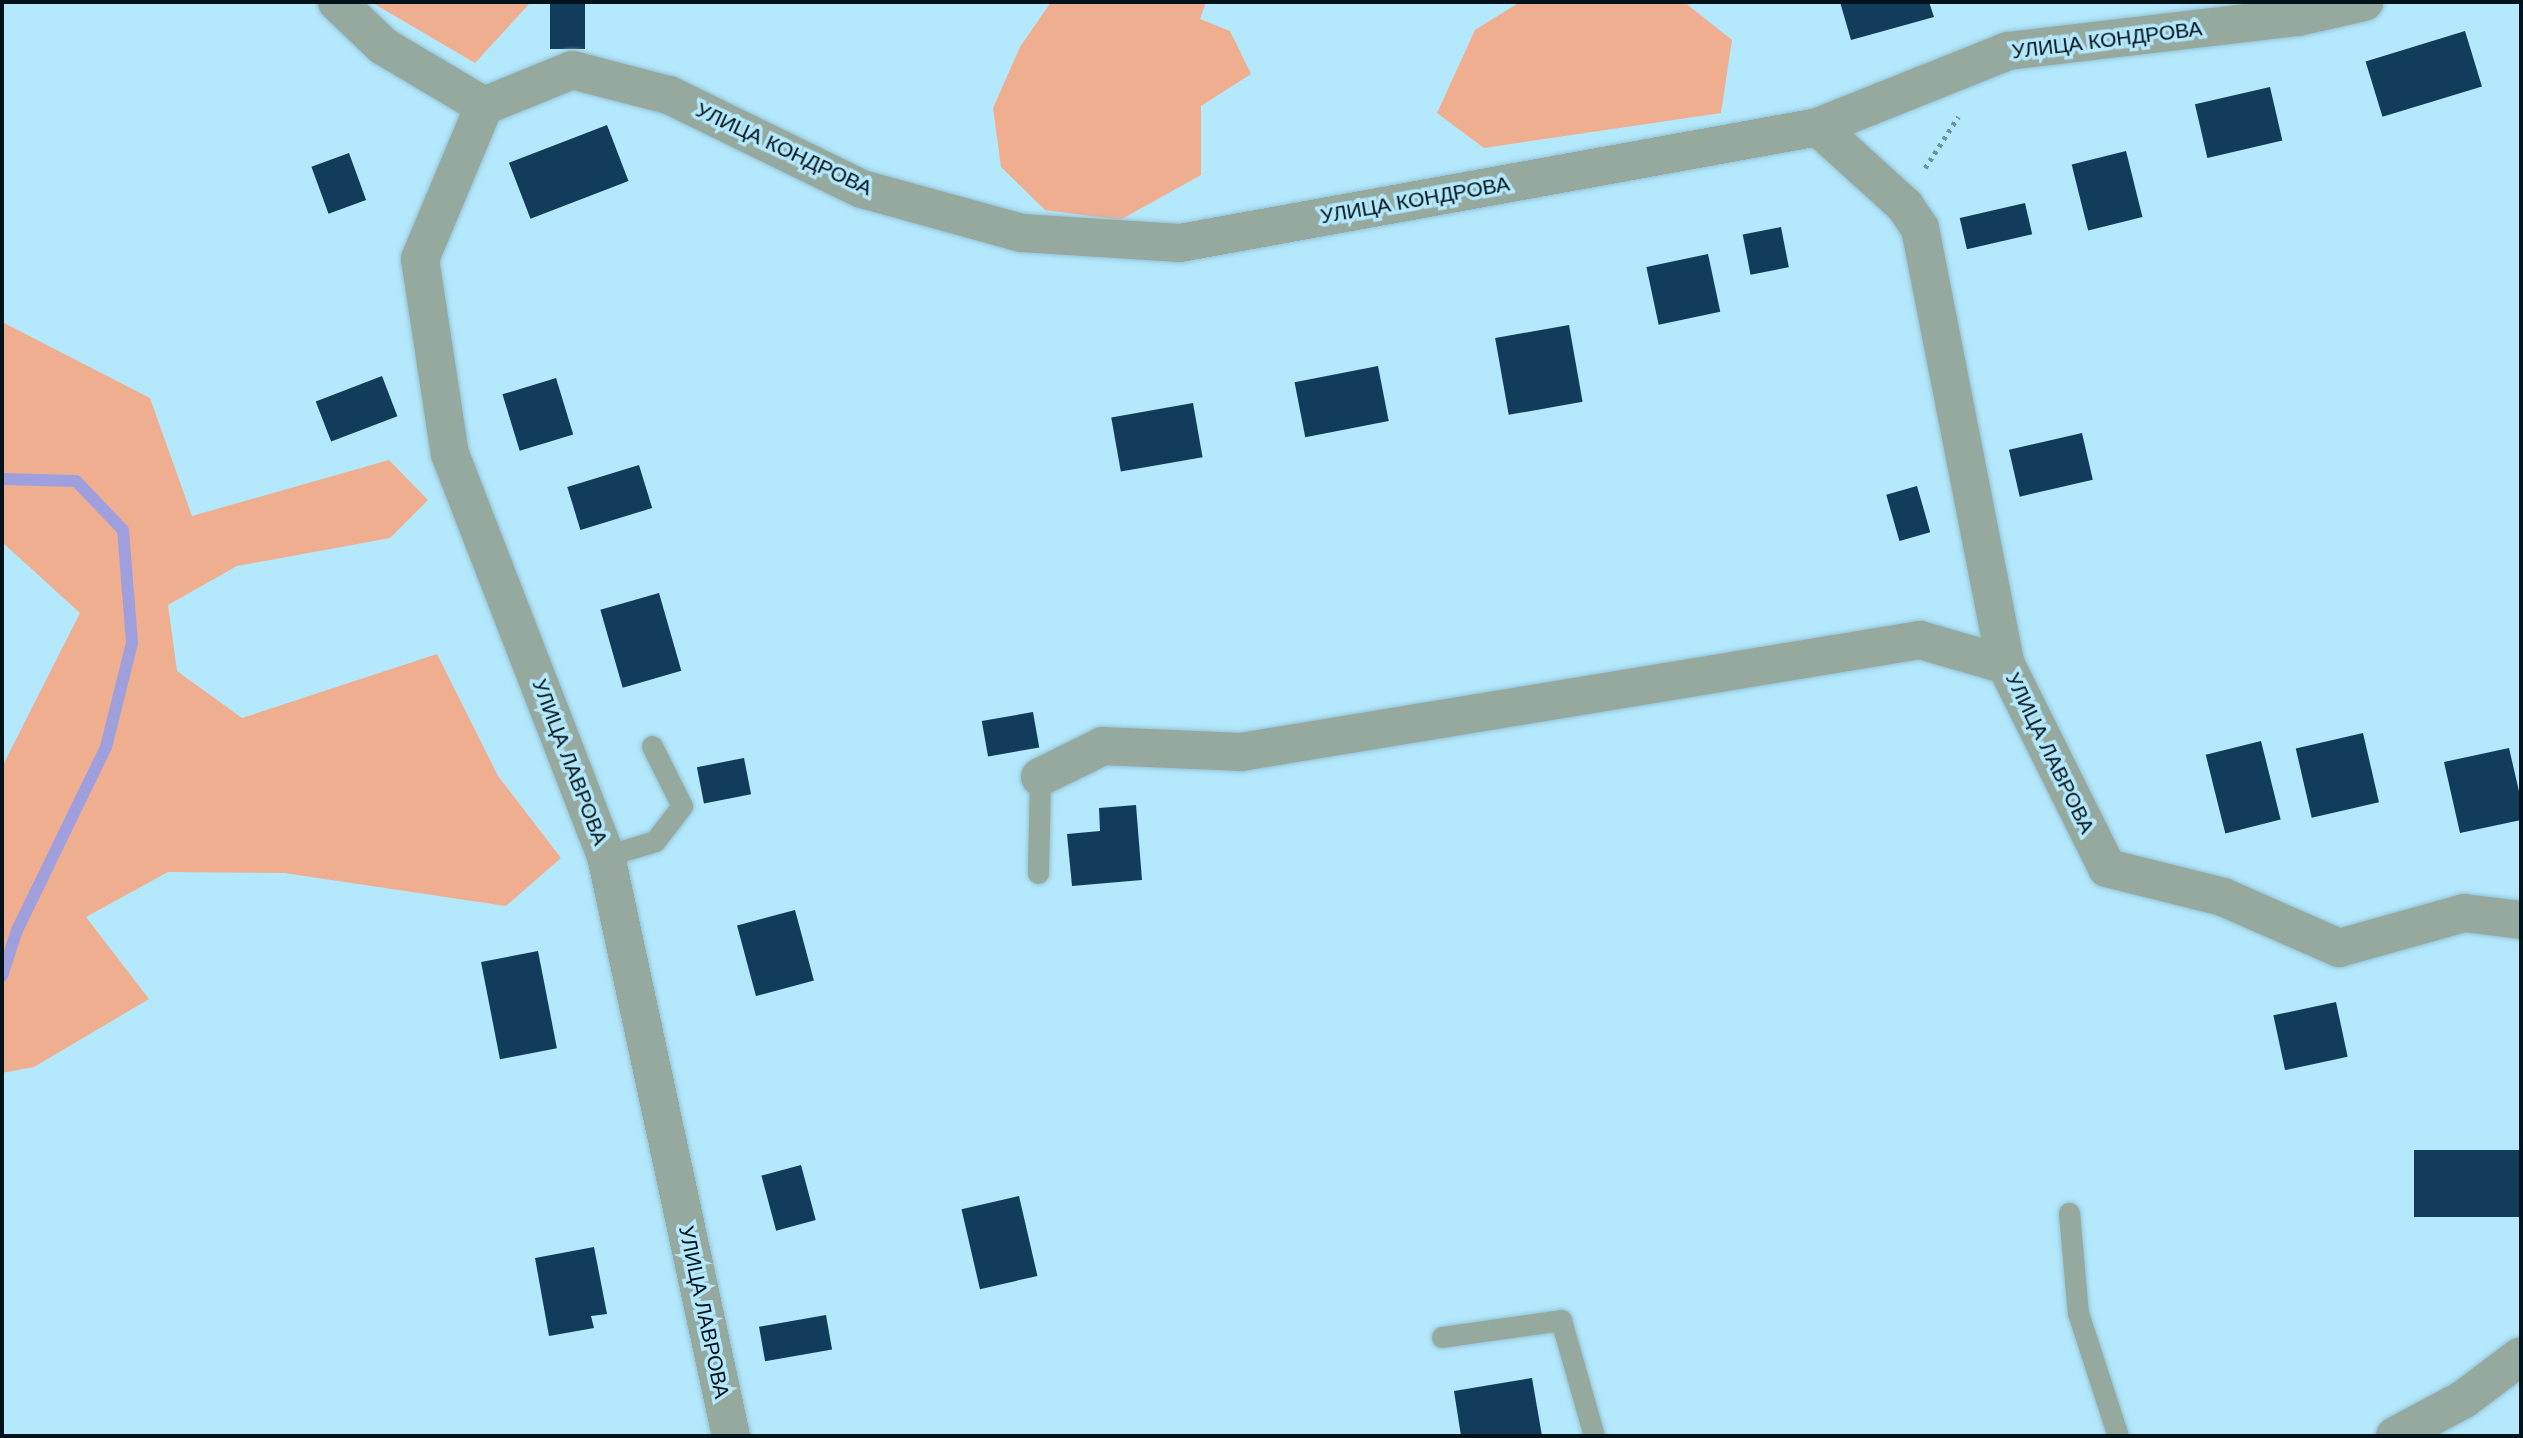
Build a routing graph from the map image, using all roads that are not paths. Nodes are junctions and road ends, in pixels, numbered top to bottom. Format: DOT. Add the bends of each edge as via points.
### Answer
graph roads {
  1 [pos="337,2"];
  2 [pos="2364,2"];
  3 [pos="484,106"];
  4 [pos="1818,127"];
  5 [pos="2006,665"];
  6 [pos="652,746"];
  7 [pos="1040,777"];
  8 [pos="606,856"];
  9 [pos="1038,873"];
  10 [pos="2521,920"];
  11 [pos="2069,1213"];
  12 [pos="1442,1336"];
  13 [pos="2521,1356"];
  14 [pos="731,1436"];
  15 [pos="1594,1436"];
  16 [pos="2118,1436"];
  17 [pos="2395,1436"];
  1 -- 3 [label="street" via="383,46"];
  2 -- 4 [label="street, УЛИЦА КОНДРОВА" via="2298,17 2008,51"];
  3 -- 4 [label="street, УЛИЦА КОНДРОВА" via="572,70 669,95 862,189 1022,233 1180,243"];
  3 -- 8 [label="street, УЛИЦА ЛАВРОВА" via="420,258 450,454"];
  4 -- 5 [label="street, УЛИЦА ЛАВРОВА" via="1905,206 1920,228"];
  5 -- 7 [label="street" via="1920,640 1241,752 1103,746"];
  5 -- 10 [label="street, УЛИЦА ЛАВРОВА" via="2107,868 2223,897 2339,948 2464,913"];
  6 -- 8 [label="lane" via="682,806 655,841"];
  7 -- 9 [label="lane"];
  8 -- 14 [label="street, УЛИЦА ЛАВРОВА"];
  11 -- 16 [label="lane" via="2078,1313"];
  12 -- 15 [label="lane" via="1561,1320"];
  13 -- 17 [label="street" via="2464,1399"];
}
